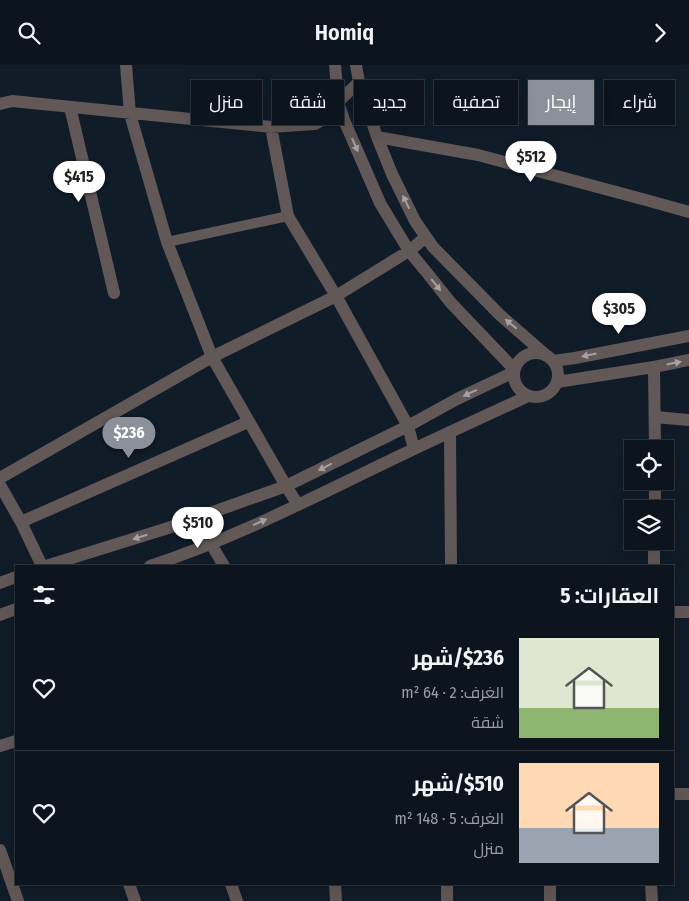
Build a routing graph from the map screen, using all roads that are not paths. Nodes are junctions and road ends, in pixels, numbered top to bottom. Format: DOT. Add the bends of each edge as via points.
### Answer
graph roads {
  1 [pos="126,65"];
  2 [pos="335,65"];
  3 [pos="356,65"];
  4 [pos="336,80"];
  5 [pos="359,80"];
  6 [pos="354,87"];
  7 [pos="344,96"];
  8 [pos="0,104"];
  9 [pos="70,107"];
  10 [pos="130,114"];
  11 [pos="344,121"];
  12 [pos="300,125"];
  13 [pos="373,125"];
  14 [pos="271,127"];
  15 [pos="377,137"];
  16 [pos="689,212"];
  17 [pos="288,216"];
  18 [pos="426,237"];
  19 [pos="167,242"];
  20 [pos="409,251"];
  21 [pos="114,293"];
  22 [pos="336,296"];
  23 [pos="689,337"];
  24 [pos="212,357"];
  25 [pos="550,358"];
  26 [pos="689,360"];
  27 [pos="654,367"];
  28 [pos="514,371"];
  29 [pos="557,382"];
  30 [pos="528,396"];
  31 [pos="655,417"];
  32 [pos="689,420"];
  33 [pos="248,422"];
  34 [pos="408,426"];
  35 [pos="450,432"];
  36 [pos="655,440"];
  37 [pos="414,449"];
  38 [pos="0,478"];
  39 [pos="0,485"];
  40 [pos="286,486"];
  41 [pos="298,505"];
  42 [pos="199,518"];
  43 [pos="21,522"];
  44 [pos="211,544"];
  45 [pos="654,550"];
  46 [pos="43,565"];
  47 [pos="47,565"];
  48 [pos="153,565"];
  49 [pos="223,565"];
  50 [pos="450,565"];
  51 [pos="654,565"];
  52 [pos="15,577"];
  53 [pos="0,583"];
  54 [pos="15,609"];
  55 [pos="674,612"];
  56 [pos="689,612"];
  57 [pos="0,615"];
  58 [pos="15,741"];
  59 [pos="0,746"];
  60 [pos="674,793"];
  61 [pos="689,794"];
  62 [pos="0,850"];
  63 [pos="129,885"];
  64 [pos="231,885"];
  65 [pos="335,885"];
  66 [pos="447,885"];
  67 [pos="550,885"];
  68 [pos="652,885"];
  69 [pos="18,901"];
  70 [pos="135,901"];
  71 [pos="237,901"];
  72 [pos="336,901"];
  73 [pos="447,901"];
  74 [pos="550,901"];
  75 [pos="652,901"];
  1 -- 10 [label="street"];
  2 -- 4 [label="street"];
  3 -- 5 [label="street"];
  6 -- 7 [label="street"];
  8 -- 9 [label="street" via="12,101"];
  9 -- 10 [label="street"];
  9 -- 21 [label="street"];
  10 -- 14 [label="street"];
  10 -- 19 [label="street"];
  11 -- 20 [label="street, one-way" via="380,203"];
  12 -- 14 [label="street"];
  13 -- 15 [label="street"];
  14 -- 17 [label="street"];
  15 -- 16 [label="street" via="478,155"];
  18 -- 15 [label="street, one-way" via="415,221"];
  17 -- 19 [label="lane"];
  17 -- 22 [label="street"];
  18 -- 20 [label="street"];
  25 -- 18 [label="street, one-way" via="500,315"];
  19 -- 24 [label="street"];
  20 -- 22 [label="street"];
  20 -- 28 [label="street, one-way" via="451,303"];
  22 -- 24 [label="street"];
  22 -- 34 [label="street"];
  23 -- 25 [label="street, one-way" via="575,358"];
  24 -- 33 [label="street"];
  24 -- 38 [label="street"];
  25 -- 28 [label="street" via="540,353 526,355"];
  25 -- 29 [label="street" via="556,367"];
  27 -- 26 [label="street, one-way"];
  27 -- 29 [label="street"];
  27 -- 31 [label="street"];
  28 -- 30 [label="street" via="516,387"];
  28 -- 34 [label="street, one-way"];
  29 -- 30 [label="street" via="549,394 535,398"];
  30 -- 35 [label="street"];
  31 -- 32 [label="street"];
  31 -- 36 [label="street"];
  33 -- 40 [label="street"];
  33 -- 43 [label="street"];
  34 -- 37 [label="street"];
  34 -- 40 [label="street, one-way"];
  35 -- 37 [label="street"];
  35 -- 50 [label="street"];
  37 -- 41 [label="street"];
  39 -- 43 [label="street"];
  40 -- 41 [label="street"];
  40 -- 42 [label="street"];
  44 -- 41 [label="street, one-way"];
  42 -- 44 [label="street"];
  42 -- 47 [label="street, one-way"];
  43 -- 46 [label="street"];
  44 -- 48 [label="street"];
  44 -- 49 [label="street"];
  45 -- 51 [label="street"];
  52 -- 53 [label="street"];
  54 -- 57 [label="street"];
  55 -- 56 [label="street"];
  58 -- 59 [label="street"];
  60 -- 61 [label="street"];
  62 -- 69 [label="street"];
  63 -- 70 [label="street"];
  64 -- 71 [label="street"];
  65 -- 72 [label="street"];
  66 -- 73 [label="street"];
  67 -- 74 [label="street"];
  68 -- 75 [label="street"];
}
